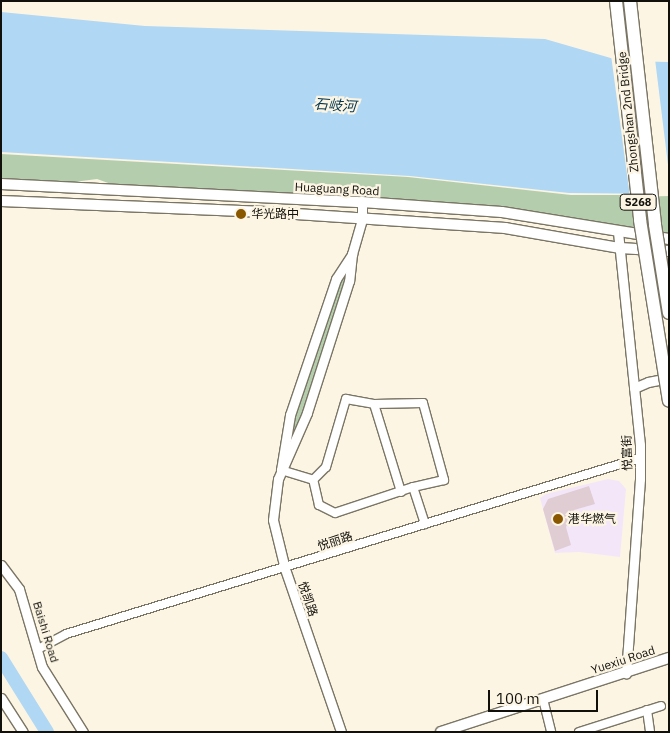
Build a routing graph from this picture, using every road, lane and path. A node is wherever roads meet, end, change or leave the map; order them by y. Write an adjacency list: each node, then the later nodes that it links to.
1 (616, 1): 15 (highway, Zhongshan 2nd Bridge / S268, bridge)
2 (630, 1): 12 (highway, Zhongshan 2nd Bridge / S268, bridge)
3 (1, 184): 5 (main road, Huaguang Road)
4 (1, 201): 6 (main road)
5 (362, 202): 6 (street, 悦凯路); 7 (main road, Huaguang Road)
6 (362, 219): 9 (main road); 11 (street, 悦凯路)
7 (618, 232): 8 (main road, Huaguang Road); 9 (street, 悦富街)
8 (669, 239)
9 (620, 248): 10 (main road); 14 (street, 悦富街)
10 (669, 251)
11 (352, 254): 18 (street, 悦凯路); 18 (street, 悦凯路)
12 (669, 313)
13 (669, 378): 14 (street)
14 (634, 388): 17 (street, 悦富街)
15 (669, 401)
16 (374, 404): 19 (street); 20 (street); 21 (street)
17 (640, 458): 22 (street, 悦丽路); 27 (street, 悦富街)
18 (281, 470): 19 (street); 24 (street, 悦凯路)
19 (313, 480): 21 (street)
20 (413, 487): 21 (street); 22 (street)
21 (401, 492)
22 (425, 524): 24 (street, 悦丽路)
23 (1, 565): 25 (street, Baishi Road)
24 (285, 568): 25 (street, 悦丽路); 34 (street, 悦凯路)
25 (38, 649): 33 (street, Baishi Road)
26 (669, 658): 27 (main road, Yuexiu Road)
27 (626, 673): 29 (main road, Yuexiu Road)
28 (1, 698): 32 (street)
29 (543, 699): 35 (main road, Yuexiu Road); 36 (street)
30 (661, 706): 31 (street)
31 (647, 710): 37 (street); 38 (street)
32 (22, 732)
33 (83, 732)
34 (341, 732)
35 (441, 732)
36 (551, 732)
37 (579, 732)
38 (650, 732)

